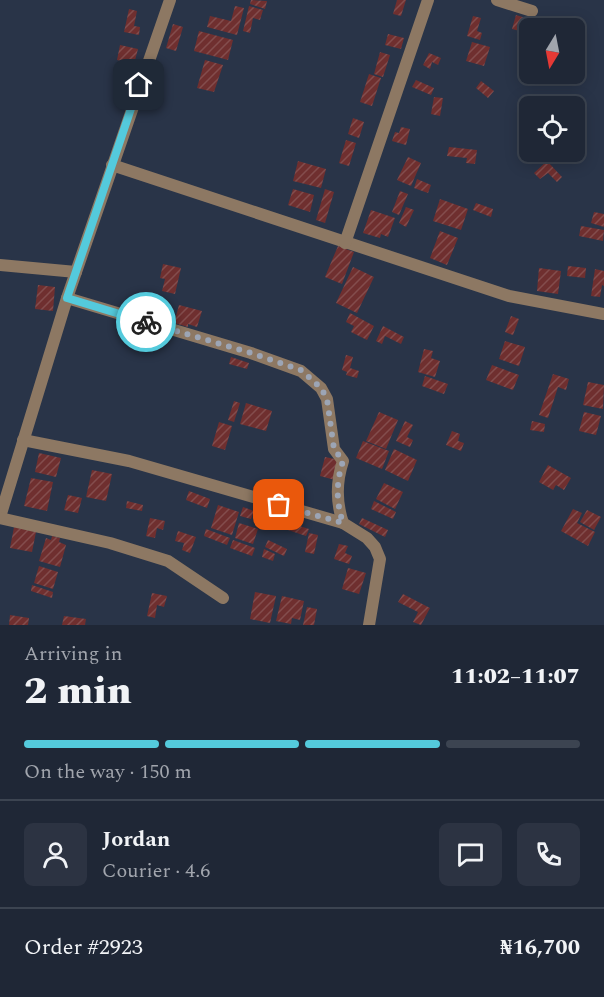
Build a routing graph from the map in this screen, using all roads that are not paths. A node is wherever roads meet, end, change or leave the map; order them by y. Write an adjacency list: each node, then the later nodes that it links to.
1 (170, 0): 5 (street)
2 (428, 0): 6 (street)
3 (497, 0): 4 (street)
4 (532, 11)
5 (112, 165): 6 (street); 8 (street)
6 (345, 243): 10 (street)
7 (0, 265): 8 (street)
8 (76, 272): 9 (street)
9 (67, 298): 11 (street); 13 (street)
10 (604, 314)
11 (23, 440): 12 (street); 13 (street)
12 (0, 518): 14 (street)
13 (343, 523): 15 (street)
14 (223, 598)
15 (369, 625)

